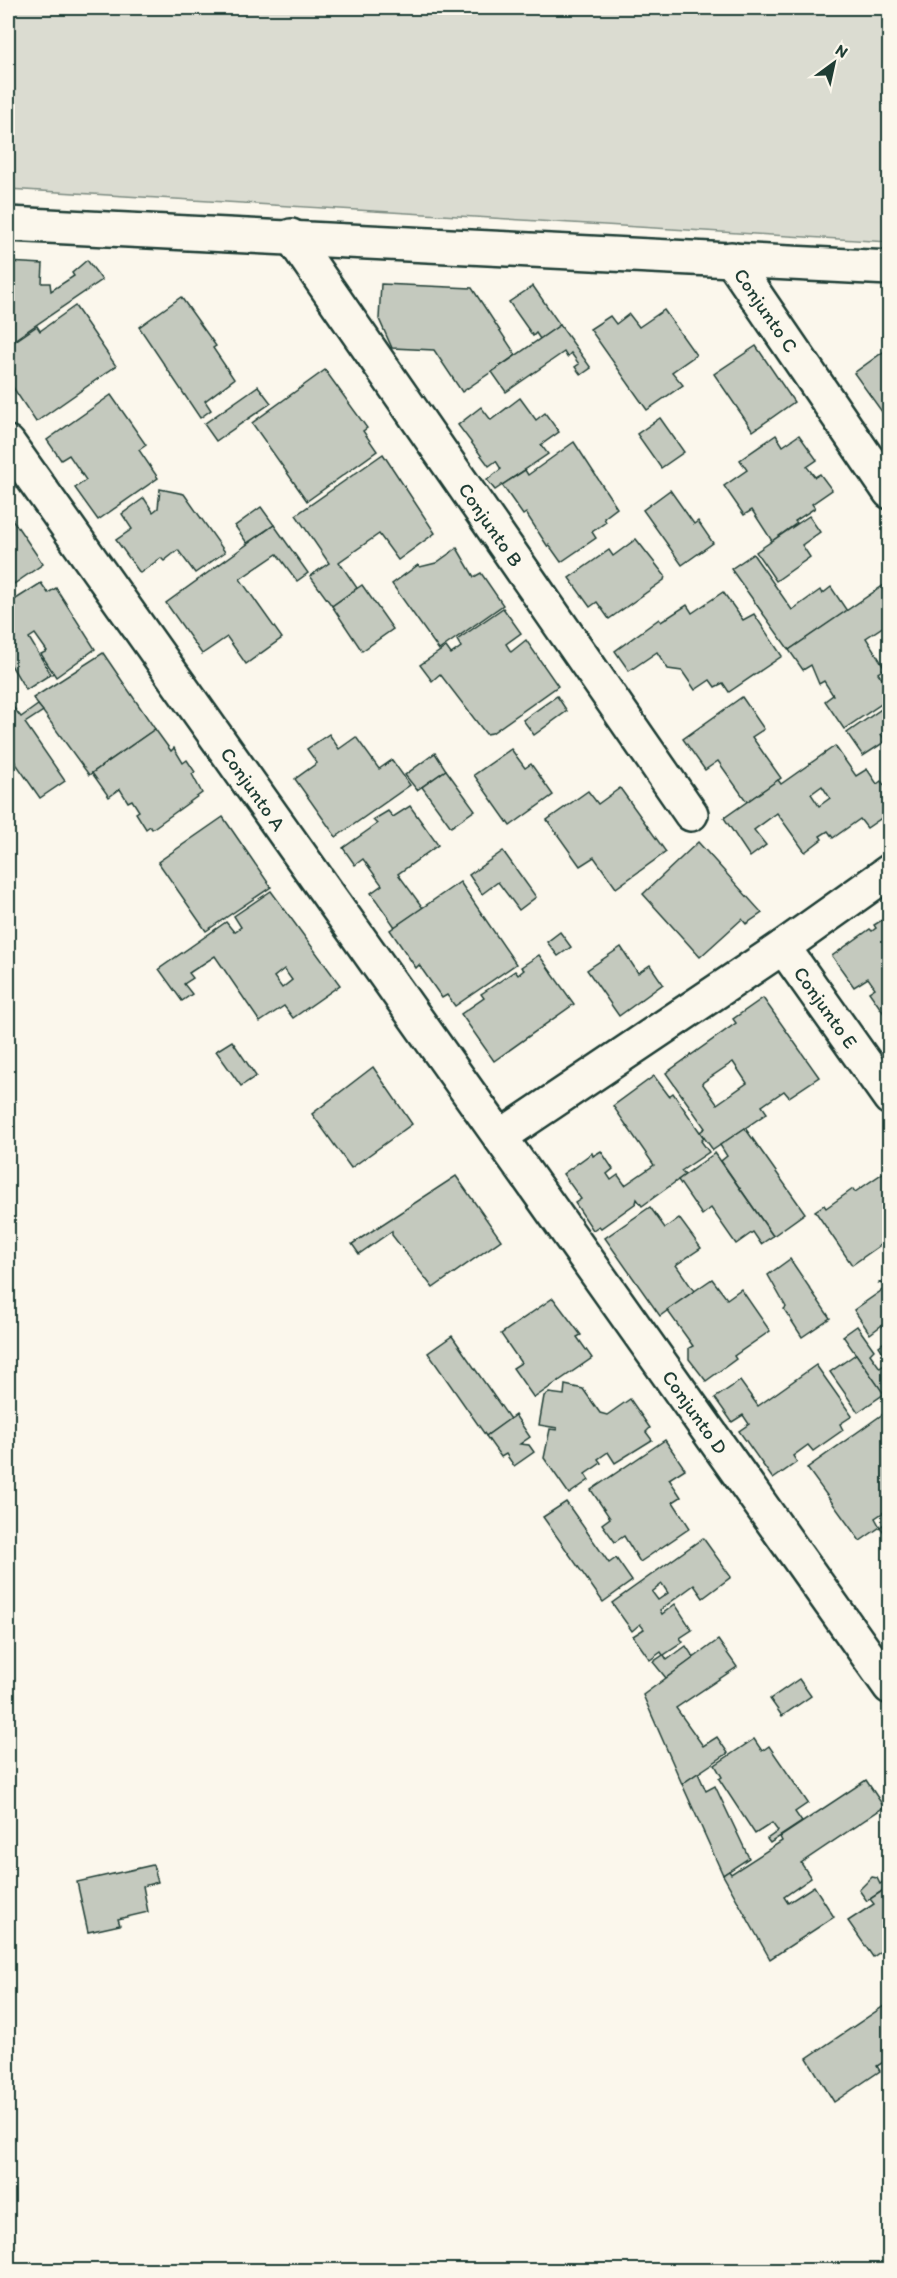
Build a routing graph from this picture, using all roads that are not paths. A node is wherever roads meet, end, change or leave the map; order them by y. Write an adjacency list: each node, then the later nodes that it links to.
1 (8, 224): 2 (street)
2 (291, 236): 3 (street); 7 (street, Conjunto B)
3 (732, 259): 4 (street, Conjunto C); 6 (street, Conjunto C)
4 (890, 268)
5 (8, 443): 11 (street, Conjunto A)
6 (890, 492)
7 (691, 814)
8 (890, 871): 9 (street)
9 (783, 946): 10 (street, Conjunto E); 11 (street)
10 (890, 1098)
11 (500, 1137): 12 (street, Conjunto D)
12 (890, 1687)

